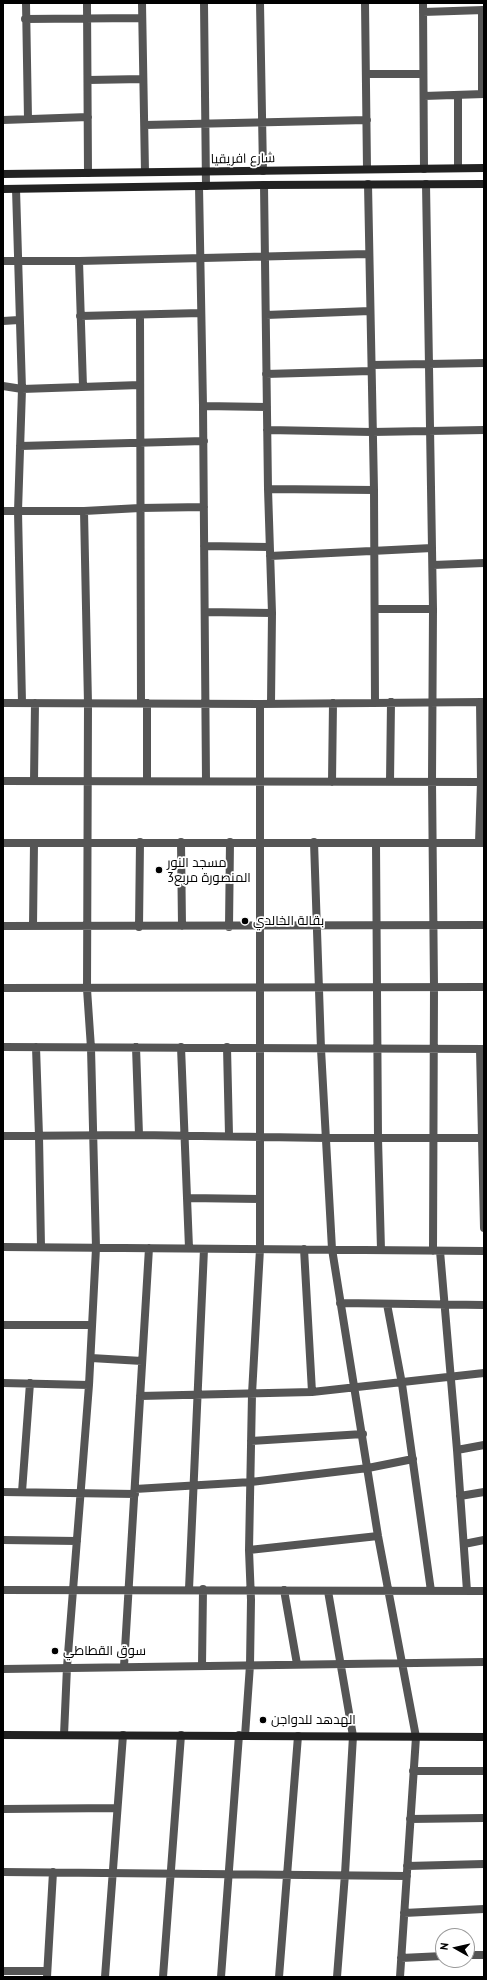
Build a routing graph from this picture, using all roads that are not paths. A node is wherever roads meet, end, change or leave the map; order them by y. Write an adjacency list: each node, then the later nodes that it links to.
1 (26, 3): 12 (street)
2 (87, 3): 10 (street)
3 (142, 3): 11 (street)
4 (204, 3): 25 (street)
5 (260, 3): 24 (street)
6 (365, 3): 13 (street)
7 (423, 3): 9 (street)
8 (483, 10): 9 (street); 17 (street)
9 (423, 12): 14 (street)
10 (87, 18): 11 (street); 12 (street); 16 (street)
11 (142, 18): 15 (street)
12 (25, 19): 21 (street)
13 (367, 74): 14 (street); 23 (street)
14 (423, 74): 19 (street)
15 (143, 79): 16 (street); 26 (street)
16 (88, 80): 20 (street)
17 (483, 94): 18 (street)
18 (458, 95): 19 (street); 27 (street)
19 (424, 96): 30 (street)
20 (88, 117): 21 (street); 34 (street)
21 (28, 119): 22 (street)
22 (3, 120)
23 (368, 120): 24 (street); 29 (street)
24 (261, 123): 25 (street); 31 (street)
25 (206, 124): 26 (street); 33 (street)
26 (145, 125): 32 (street)
27 (458, 168): 28 (street, شارع افريقيا); 30 (street, شارع افريقيا)
28 (484, 168)
29 (368, 169): 30 (street, شارع افريقيا); 31 (street, شارع افريقيا)
30 (424, 169)
31 (263, 171): 33 (street, شارع افريقيا)
32 (145, 172): 33 (street, شارع افريقيا); 34 (street, شارع افريقيا)
33 (206, 172): 40 (street)
34 (88, 173): 35 (street, شارع افريقيا)
35 (3, 174)
36 (368, 184): 37 (street, شارع افريقيا); 39 (street, شارع افريقيا); 43 (street)
37 (426, 184): 38 (street, شارع افريقيا); 57 (street)
38 (484, 184)
39 (264, 185): 40 (street, شارع افريقيا); 44 (street)
40 (203, 186): 42 (street, شارع افريقيا); 45 (street)
41 (3, 189): 42 (street, شارع افريقيا)
42 (16, 189): 46 (street)
43 (368, 254): 44 (street); 49 (street)
44 (265, 256): 45 (street); 51 (street)
45 (200, 258): 48 (street); 50 (street)
46 (18, 260): 47 (street); 48 (street); 54 (street)
47 (3, 261)
48 (79, 261): 53 (street)
49 (370, 312): 51 (street); 58 (street)
50 (201, 313): 52 (street); 64 (street)
51 (266, 314): 59 (street)
52 (140, 315): 53 (street); 60 (street)
53 (80, 316): 62 (street)
54 (19, 320): 55 (street); 63 (street)
55 (3, 321)
56 (484, 363): 57 (street)
57 (428, 365): 58 (street); 68 (street)
58 (371, 368): 59 (street); 69 (street)
59 (266, 374): 65 (street)
60 (140, 385): 62 (street); 71 (street)
61 (3, 386): 63 (street)
62 (83, 387): 63 (street)
63 (22, 389): 72 (street)
64 (203, 406): 65 (street); 70 (street)
65 (267, 407): 66 (street)
66 (267, 430): 69 (street); 73 (street)
67 (484, 430): 68 (street)
68 (430, 431): 69 (street); 82 (street)
69 (372, 432): 74 (street)
70 (204, 441): 71 (street); 75 (street)
71 (141, 443): 72 (street); 76 (street)
72 (20, 446): 77 (street)
73 (268, 489): 74 (street); 81 (street)
74 (374, 490): 83 (street)
75 (204, 507): 76 (street); 80 (street)
76 (140, 508): 78 (street); 98 (street)
77 (18, 511): 78 (street); 79 (street); 96 (street)
78 (84, 511): 101 (street)
79 (3, 512)
80 (204, 546): 81 (street); 89 (street)
81 (269, 547): 84 (street)
82 (432, 548): 83 (street); 86 (street)
83 (374, 549): 84 (street); 87 (street)
84 (270, 556): 90 (street)
85 (484, 563): 86 (street)
86 (433, 565): 88 (street)
87 (375, 609): 88 (street); 91 (street)
88 (433, 609): 93 (street)
89 (205, 612): 90 (street); 102 (street)
90 (272, 613): 99 (street)
91 (375, 702): 92 (street); 100 (street)
92 (391, 702): 93 (street); 112 (street)
93 (434, 702): 94 (street); 109 (street)
94 (482, 702): 113 (street)
95 (3, 703): 96 (street)
96 (22, 703): 97 (street)
97 (35, 703): 101 (street); 105 (street)
98 (144, 703): 101 (street); 102 (street); 107 (street)
99 (271, 703): 100 (street); 103 (street)
100 (333, 703): 111 (street)
101 (88, 704): 106 (street)
102 (205, 704): 103 (street); 108 (street)
103 (260, 704): 110 (street)
104 (3, 781): 105 (street)
105 (34, 781): 106 (street)
106 (88, 781): 107 (street); 122 (street)
107 (147, 781): 108 (street)
108 (206, 781): 110 (street)
109 (432, 781): 112 (street); 113 (street); 123 (street)
110 (260, 782): 111 (street); 117 (street)
111 (332, 782): 112 (street)
112 (390, 782)
113 (483, 782): 124 (street)
114 (140, 842): 115 (street); 122 (street); 132 (street)
115 (181, 842): 116 (street); 129 (street)
116 (230, 842): 117 (street); 133 (street)
117 (260, 842): 118 (street); 130 (street)
118 (314, 842): 119 (street); 134 (street)
119 (376, 842): 123 (street); 135 (street)
120 (3, 843): 121 (street)
121 (34, 843): 122 (street); 127 (street)
122 (89, 843): 128 (street)
123 (433, 843): 124 (street); 131 (street)
124 (482, 843)
125 (484, 925): 131 (street)
126 (3, 926): 127 (street)
127 (33, 926): 128 (street)
128 (88, 926): 132 (street); 142 (street)
129 (182, 926): 132 (street); 133 (street)
130 (260, 926): 133 (street); 134 (street); 136 (street)
131 (434, 926): 135 (street); 139 (street)
132 (139, 927)
133 (229, 927)
134 (317, 927): 135 (street); 137 (street)
135 (378, 927): 138 (street)
136 (260, 986): 137 (street); 142 (street); 147 (street)
137 (319, 987): 138 (street); 150 (street)
138 (377, 987): 139 (street); 151 (street)
139 (434, 987): 140 (street); 153 (street)
140 (484, 987)
141 (3, 988): 142 (street)
142 (87, 989): 148 (street)
143 (3, 1047): 144 (street)
144 (36, 1047): 148 (street); 159 (street)
145 (136, 1047): 146 (street); 148 (street); 155 (street)
146 (181, 1047): 149 (street); 156 (street)
147 (260, 1047): 149 (street); 150 (street); 160 (street)
148 (91, 1048): 154 (street)
149 (227, 1048): 157 (street)
150 (320, 1049): 151 (street); 161 (street)
151 (378, 1049): 153 (street); 162 (street)
152 (482, 1049): 153 (street); 164 (street)
153 (433, 1050): 163 (street)
154 (92, 1135): 155 (street); 159 (street); 170 (street)
155 (139, 1135): 156 (street)
156 (185, 1135): 157 (street); 165 (street)
157 (229, 1135): 160 (street)
158 (3, 1136): 159 (street)
159 (39, 1136): 169 (street)
160 (260, 1136): 161 (street); 166 (street)
161 (326, 1138): 162 (street); 175 (street)
162 (378, 1138): 163 (street); 177 (street)
163 (434, 1138): 164 (street); 178 (street)
164 (483, 1138): 167 (street)
165 (187, 1198): 166 (street); 172 (street)
166 (260, 1199): 174 (street)
167 (484, 1228)
168 (3, 1247): 169 (street)
169 (41, 1247): 170 (street)
170 (96, 1248): 171 (street); 185 (street)
171 (148, 1248): 172 (street); 187 (street)
172 (189, 1248): 173 (street)
173 (204, 1249): 174 (street); 197 (street)
174 (260, 1249): 176 (street); 196 (street)
175 (332, 1249): 176 (street); 177 (street); 180 (street)
176 (304, 1250): 195 (street)
177 (380, 1250): 178 (street)
178 (436, 1251): 179 (street); 182 (street)
179 (484, 1251)
180 (340, 1303): 181 (street); 194 (street)
181 (387, 1304): 182 (street); 192 (street)
182 (444, 1305): 183 (street); 189 (street)
183 (484, 1305)
184 (3, 1325): 185 (street)
185 (92, 1325): 186 (street)
186 (91, 1358): 187 (street); 193 (street)
187 (142, 1361): 198 (street)
188 (484, 1374): 189 (street)
189 (451, 1377): 192 (street); 202 (street)
190 (3, 1383): 191 (street)
191 (30, 1383): 193 (street); 209 (street)
192 (402, 1384): 194 (street); 203 (street)
193 (89, 1385): 211 (street)
194 (354, 1389): 195 (street); 199 (street)
195 (312, 1392): 196 (street)
196 (252, 1394): 197 (street); 200 (street)
197 (197, 1395): 198 (street); 206 (street)
198 (140, 1396): 207 (street)
199 (363, 1434): 200 (street); 204 (street)
200 (251, 1441): 205 (street)
201 (484, 1445): 202 (street)
202 (457, 1450): 212 (street)
203 (413, 1459): 204 (street); 228 (street)
204 (368, 1468): 205 (street); 213 (street)
205 (251, 1482): 206 (street); 218 (street)
206 (195, 1485): 207 (street); 219 (street)
207 (135, 1491): 211 (street); 221 (street)
208 (3, 1492): 209 (street)
209 (22, 1492): 211 (street)
210 (484, 1492): 212 (street)
211 (81, 1494): 216 (street)
212 (460, 1496): 217 (street)
213 (378, 1536): 218 (street); 227 (street)
214 (3, 1540): 216 (street)
215 (484, 1540): 217 (street)
216 (77, 1541): 225 (street)
217 (464, 1544): 229 (street)
218 (249, 1550): 223 (street)
219 (189, 1589): 221 (street); 222 (street)
220 (3, 1590): 225 (street)
221 (130, 1590): 225 (street); 236 (street)
222 (203, 1590): 223 (street); 237 (street)
223 (251, 1590): 224 (street); 235 (street)
224 (284, 1590): 226 (street); 233 (street)
225 (73, 1591): 238 (street)
226 (328, 1591): 227 (street); 234 (street)
227 (389, 1591): 228 (street); 231 (street)
228 (431, 1591): 229 (street)
229 (467, 1591): 230 (street)
230 (484, 1591)
231 (401, 1662): 232 (street); 234 (street); 247 (street)
232 (484, 1662)
233 (297, 1664): 234 (street); 235 (street)
234 (340, 1664): 246 (street)
235 (250, 1665): 237 (street); 244 (street)
236 (124, 1666): 237 (street); 238 (street)
237 (202, 1666)
238 (67, 1667): 239 (street); 241 (street)
239 (3, 1669)
240 (3, 1735): 241 (street)
241 (64, 1735): 242 (street)
242 (123, 1735): 243 (street); 251 (street)
243 (181, 1735): 244 (street); 260 (street)
244 (242, 1735): 245 (street); 262 (street)
245 (298, 1736): 246 (street); 263 (street)
246 (353, 1736): 247 (street); 261 (street)
247 (416, 1737): 248 (street); 249 (street)
248 (484, 1737)
249 (413, 1771): 250 (street); 254 (street)
250 (484, 1771)
251 (117, 1808): 252 (street); 259 (street)
252 (3, 1809)
253 (484, 1818): 254 (street)
254 (410, 1819): 256 (street)
255 (484, 1864): 256 (street)
256 (407, 1866): 264 (street)
257 (3, 1872): 258 (street)
258 (53, 1872): 259 (street); 270 (street)
259 (113, 1872): 260 (street); 271 (street)
260 (171, 1874): 262 (street); 272 (street)
261 (345, 1874): 263 (street); 264 (street); 275 (street)
262 (229, 1875): 263 (street); 273 (street)
263 (288, 1875): 274 (street)
264 (407, 1876): 266 (street)
265 (484, 1909): 266 (street)
266 (404, 1914): 268 (street)
267 (435, 1956): 268 (street)
268 (401, 1958): 276 (street)
269 (3, 1971): 270 (street)
270 (47, 1974)
271 (104, 1977)
272 (163, 1977)
273 (221, 1977)
274 (279, 1977)
275 (337, 1977)
276 (400, 1977)

